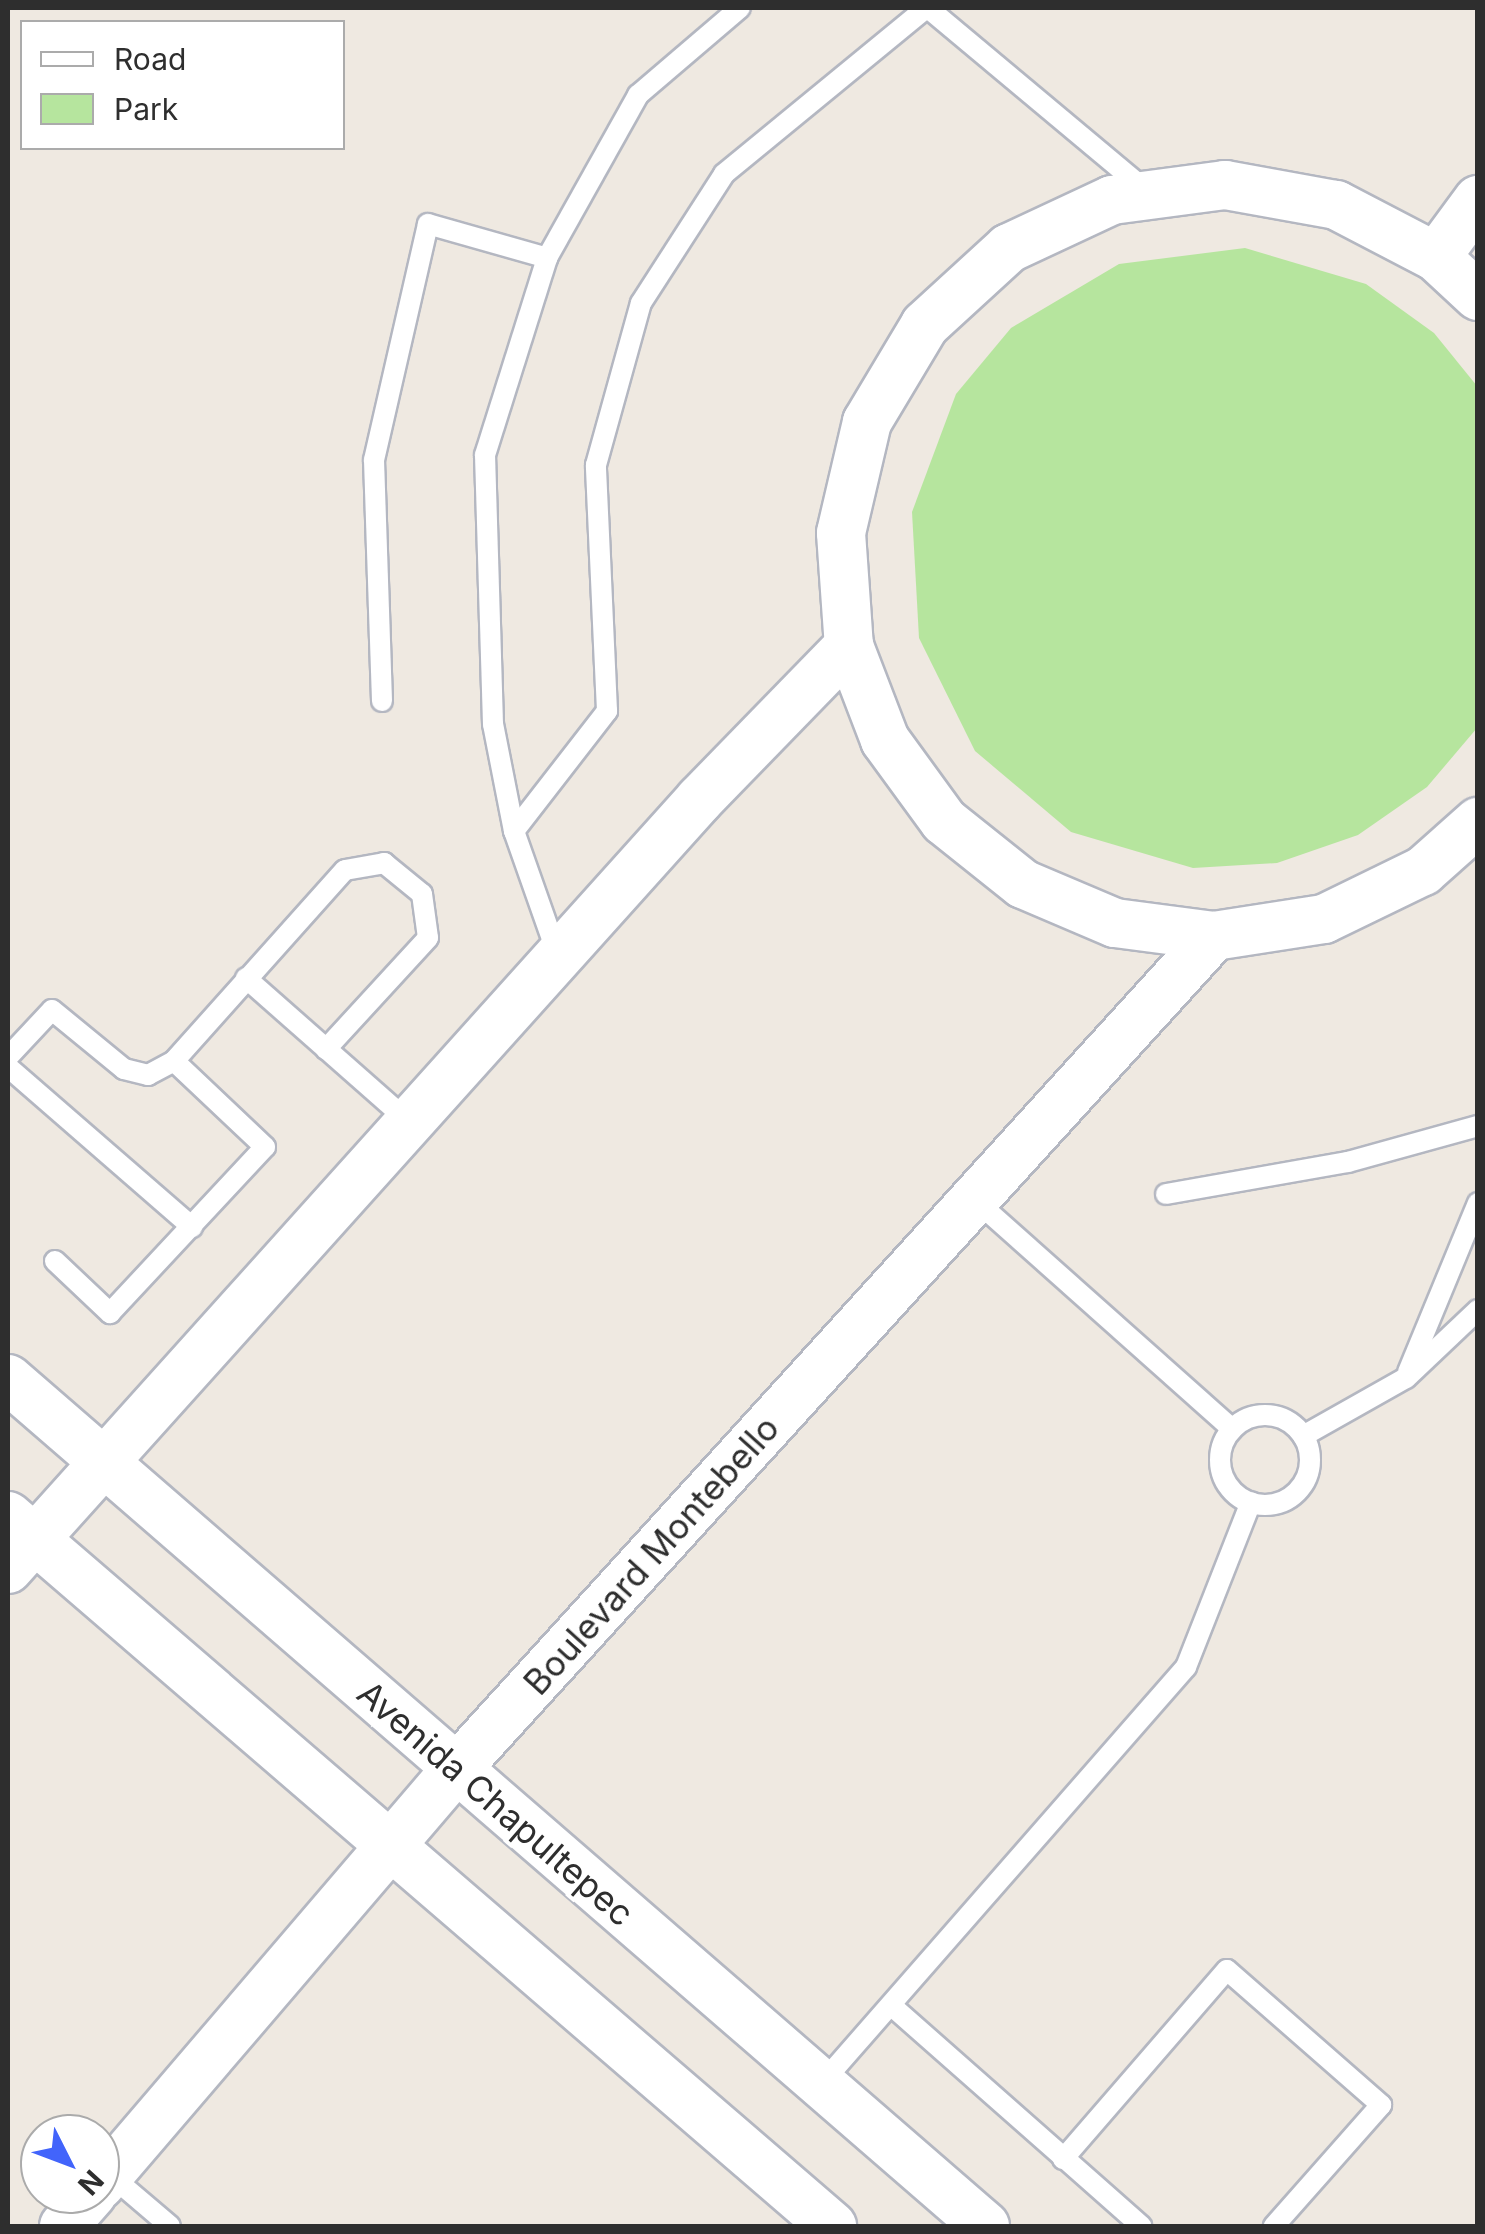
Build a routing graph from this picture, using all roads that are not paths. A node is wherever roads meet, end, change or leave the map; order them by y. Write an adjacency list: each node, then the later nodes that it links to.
1 (740, 8): 6 (lane)
2 (927, 8): 3 (lane); 11 (lane)
3 (1152, 195): 5 (street); 8 (street)
4 (1478, 200): 5 (street)
5 (1436, 256): 7 (street)
6 (547, 258): 9 (lane); 11 (lane)
7 (1478, 296)
8 (850, 646): 12 (street); 13 (street)
9 (382, 701)
10 (1478, 822): 12 (street)
11 (514, 831): 13 (lane)
12 (1214, 936): 22 (street, Boulevard Montebello)
13 (558, 956): 19 (street)
14 (246, 978): 15 (lane); 15 (lane); 17 (lane)
15 (326, 1049): 19 (lane)
16 (8, 1057): 17 (lane)
17 (174, 1061): 24 (lane)
18 (8, 1067): 24 (lane)
19 (408, 1121): 31 (street)
20 (1478, 1126): 21 (lane)
21 (1166, 1194)
22 (974, 1199): 29 (lane); 34 (street, Boulevard Montebello)
23 (1478, 1202): 27 (lane)
24 (192, 1228): 25 (lane)
25 (55, 1261)
26 (1478, 1310): 27 (lane)
27 (1406, 1378): 30 (lane)
28 (8, 1380): 31 (street, Avenida Chapultepec)
29 (1232, 1429): 30 (lane); 32 (lane)
30 (1303, 1436): 32 (lane)
31 (101, 1463): 33 (street); 34 (street, Avenida Chapultepec)
32 (1250, 1502): 36 (lane)
33 (16, 1541): 35 (street)
34 (456, 1769): 35 (street, Boulevard Montebello); 37 (street, Avenida Chapultepec)
35 (395, 1841): 39 (street, Boulevard Montebello); 42 (street)
36 (893, 2006): 37 (lane); 38 (lane)
37 (820, 2084): 43 (street, Avenida Chapultepec)
38 (1063, 2159): 44 (lane); 45 (lane)
39 (120, 2162)
40 (120, 2196): 41 (lane)
41 (170, 2226)
42 (832, 2226)
43 (984, 2226)
44 (1140, 2226)
45 (1274, 2226)

